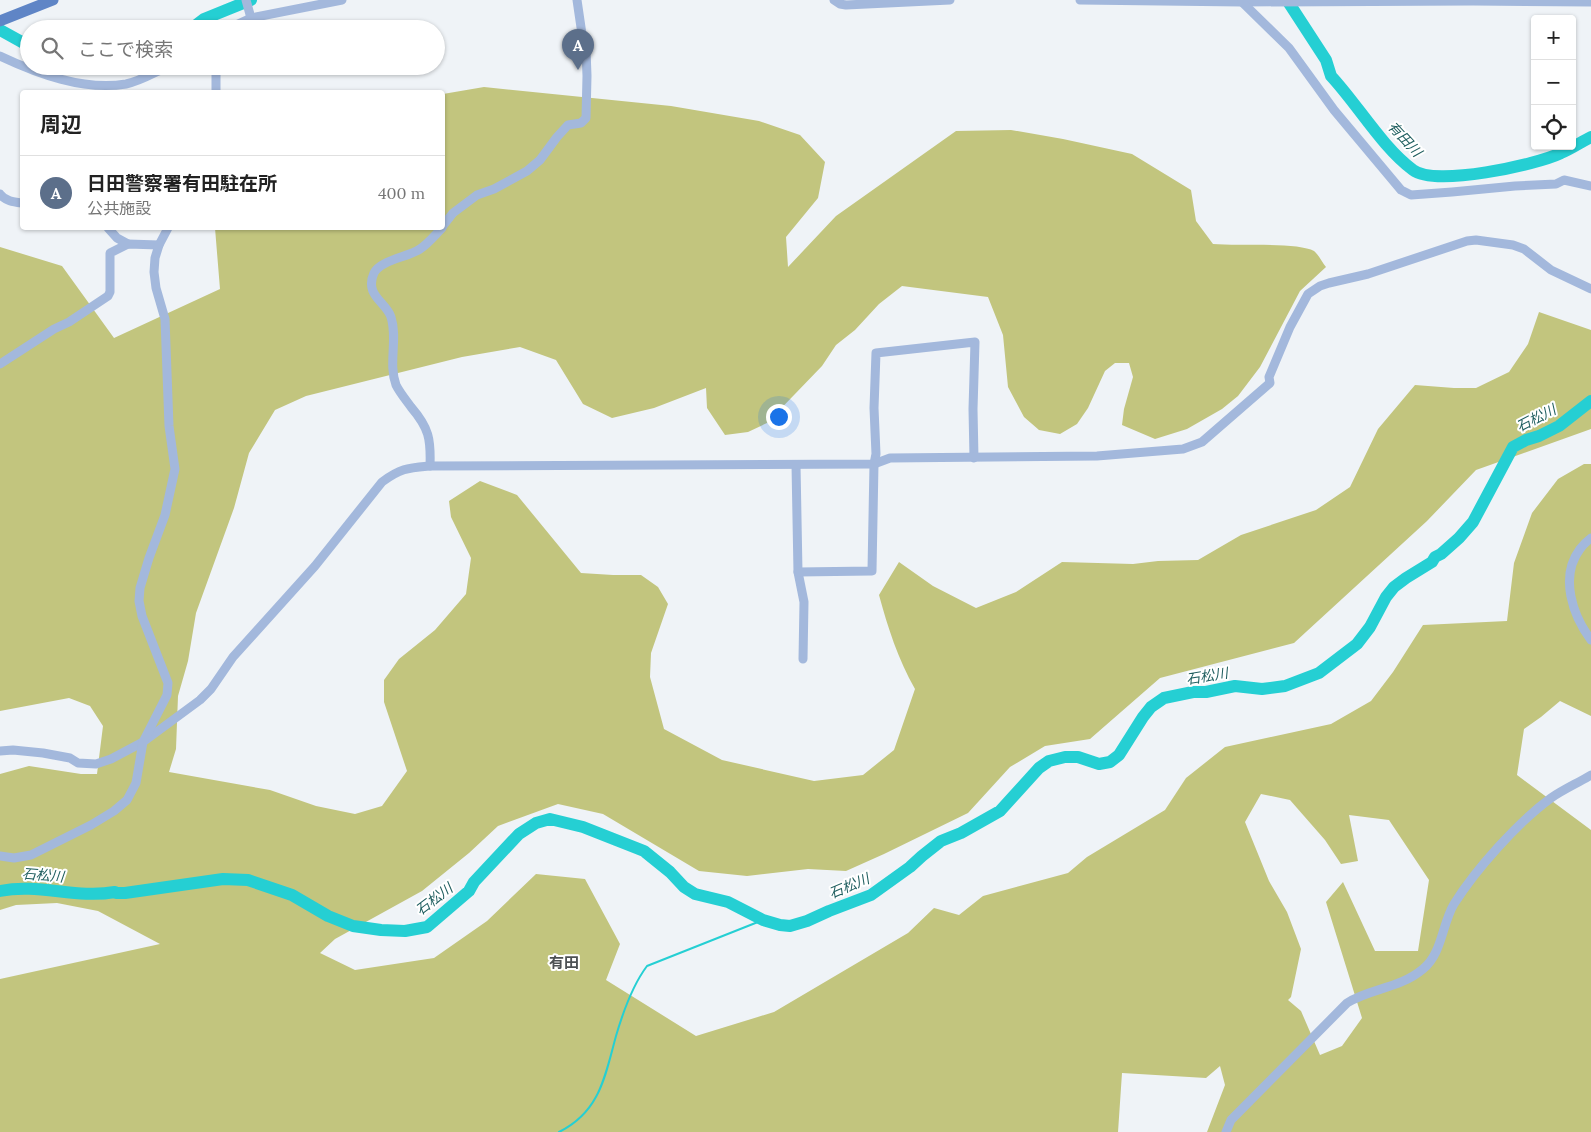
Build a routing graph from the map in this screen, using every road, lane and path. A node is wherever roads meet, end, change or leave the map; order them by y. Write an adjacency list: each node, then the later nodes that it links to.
1 (52, 0): 12 (main road)
2 (246, 0): 11 (street)
3 (342, 0): 11 (street)
4 (577, 0): 23 (street)
5 (834, 0): 6 (street)
6 (950, 0)
7 (1080, 0): 9 (street)
8 (1333, 1): 9 (street); 10 (street)
9 (1245, 2): 20 (street)
10 (1591, 2)
11 (251, 18): 13 (street)
12 (0, 20)
13 (248, 20)
14 (0, 56): 15 (street)
15 (20, 65)
16 (48, 75): 17 (street)
17 (148, 75)
18 (216, 75): 19 (street)
19 (216, 90)
20 (1591, 186)
21 (0, 194): 22 (street)
22 (20, 203)
23 (445, 223)
24 (110, 230): 27 (street)
25 (167, 230): 28 (street)
26 (439, 230): 34 (street)
27 (128, 244): 28 (street); 30 (street)
28 (159, 245): 39 (street)
29 (1591, 289): 31 (street)
30 (0, 364)
31 (974, 458): 32 (street); 32 (street)
32 (874, 464): 33 (street); 36 (street)
33 (796, 465): 34 (street); 36 (street)
34 (430, 466): 39 (street)
35 (1591, 538): 37 (street)
36 (798, 572): 38 (street)
37 (1591, 640)
38 (803, 659)
39 (143, 742): 40 (street); 42 (street)
40 (0, 751)
41 (1591, 775): 43 (street)
42 (0, 856)
43 (1226, 1132)

